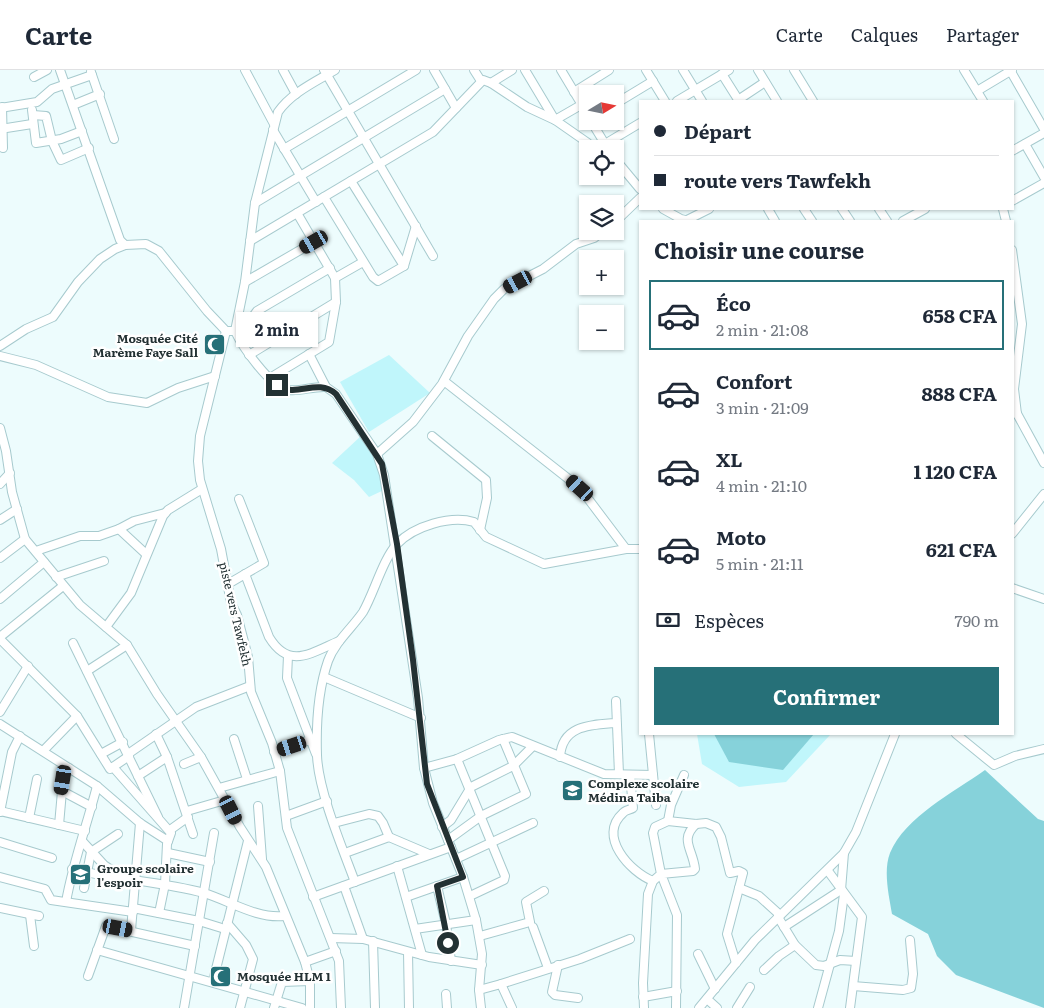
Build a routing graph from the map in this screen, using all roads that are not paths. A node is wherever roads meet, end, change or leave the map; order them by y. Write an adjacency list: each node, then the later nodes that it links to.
1 (47, 70): 22 (street)
2 (60, 70): 27 (street)
3 (245, 70): 53 (street)
4 (282, 70): 33 (street)
5 (335, 70): 20 (street, piste vers Tawfekh)
6 (416, 70): 48 (street)
7 (434, 70): 28 (street)
8 (474, 70): 23 (street)
9 (512, 70): 26 (street)
10 (524, 70): 50 (street)
11 (560, 70): 31 (street)
12 (609, 70): 31 (street)
13 (646, 70): 24 (street)
14 (683, 70): 29 (street)
15 (758, 70): 25 (street)
16 (794, 70): 40 (street)
17 (964, 70): 30 (street)
18 (1011, 70): 30 (street); 55 (street)
19 (92, 72): 27 (street); 32 (street)
20 (326, 72): 33 (street, piste vers Tawfekh); 48 (street)
21 (726, 72): 29 (street); 38 (street)
22 (34, 77)
23 (480, 81): 26 (street); 47 (street)
24 (653, 81): 34 (street); 35 (street)
25 (766, 82): 38 (street); 39 (street)
26 (491, 83): 50 (street)
27 (65, 84): 43 (street); 44 (street)
28 (445, 89): 47 (street); 59 (street)
29 (695, 90): 36 (street); 37 (street)
30 (977, 91): 41 (street)
31 (574, 92): 42 (street)
32 (100, 94): 44 (street); 58 (street)
33 (296, 94): 53 (street, piste vers Tawfekh)
34 (624, 99)
35 (664, 100)
36 (679, 100)
37 (701, 100)
38 (738, 100)
39 (776, 100)
40 (813, 100)
41 (982, 100)
42 (579, 101)
43 (32, 104): 46 (street); 49 (street)
44 (73, 105): 56 (street)
45 (579, 106): 50 (street)
46 (1, 108): 54 (street)
47 (456, 108): 68 (street)
48 (348, 110): 59 (street); 66 (street)
49 (33, 115): 51 (street); 62 (street)
50 (554, 120): 60 (street)
51 (32, 124): 54 (street); 62 (street)
52 (639, 124): 61 (street)
53 (274, 127): 66 (street); 78 (street, piste vers Tawfekh)
54 (2, 129): 64 (street)
55 (1044, 129)
56 (82, 131): 62 (street); 65 (street)
57 (1044, 133): 63 (street)
58 (114, 138)
59 (364, 138): 68 (street); 70 (street)
60 (584, 140)
61 (615, 140)
62 (52, 141): 65 (street)
63 (1025, 144): 67 (street); 71 (street)
64 (3, 148)
65 (89, 148): 92 (street)
66 (284, 149): 70 (street)
67 (1014, 150)
68 (379, 164): 72 (street); 88 (street)
69 (624, 170): 74 (street)
70 (300, 176): 78 (street); 79 (street)
71 (1044, 178)
72 (351, 181): 75 (street); 96 (street)
73 (1044, 183): 77 (street)
74 (639, 188)
75 (324, 197): 79 (street); 94 (street)
76 (639, 199): 84 (street)
77 (1014, 200)
78 (255, 202): 90 (street, piste vers Tawfekh)
79 (316, 202): 83 (street)
80 (665, 210): 85 (street)
81 (707, 210): 86 (street)
82 (922, 210): 87 (street)
83 (297, 213): 90 (street); 91 (street)
84 (624, 213)
85 (686, 220)
86 (690, 220)
87 (905, 220)
88 (416, 226): 93 (street); 96 (street)
89 (588, 240): 108 (street)
90 (250, 241): 99 (street, piste vers Tawfekh)
91 (314, 242): 97 (street); 99 (street)
92 (125, 245): 101 (street); 102 (street)
93 (433, 256)
94 (363, 262): 96 (street); 98 (street)
95 (1014, 265): 110 (street)
96 (404, 266)
97 (330, 268): 98 (street); 101 (street)
98 (335, 278): 100 (street)
99 (245, 282): 101 (street, piste vers Tawfekh)
100 (336, 302): 103 (street); 104 (street)
101 (231, 331): 104 (street); 106 (street, piste vers Tawfekh)
102 (0, 346)
103 (309, 354): 107 (street); 109 (street)
104 (249, 355): 107 (street)
105 (0, 356): 106 (street)
106 (215, 376): 122 (street, piste vers Tawfekh)
107 (270, 378): 109 (street)
108 (444, 381): 117 (street); 135 (street)
109 (326, 387): 117 (street)
110 (1014, 389)
111 (1014, 389): 113 (street)
112 (1014, 409): 113 (street)
113 (1017, 414): 119 (street)
114 (0, 428): 116 (street)
115 (432, 436): 130 (street)
116 (3, 450): 118 (street)
117 (377, 454): 133 (street)
118 (4, 461): 120 (street)
119 (1044, 463)
120 (10, 473): 121 (street); 123 (street)
121 (0, 484): 123 (street)
122 (202, 489): 127 (street); 143 (street, piste vers Tawfekh)
123 (12, 492): 126 (street)
124 (1044, 494): 131 (street)
125 (239, 499): 141 (street)
126 (17, 509): 128 (street); 132 (street)
127 (165, 513): 129 (street); 137 (street)
128 (0, 520)
129 (119, 529): 136 (street); 137 (street)
130 (480, 530): 133 (street); 135 (street)
131 (1014, 532)
132 (25, 539): 136 (street); 138 (street)
133 (397, 544): 150 (street); 163 (street)
134 (639, 549): 135 (street)
135 (626, 550)
136 (36, 551): 140 (street)
137 (146, 554): 148 (street)
138 (0, 558)
139 (104, 561): 142 (street)
140 (44, 562): 142 (street); 146 (street)
141 (245, 574): 143 (street); 155 (street)
142 (56, 577): 144 (street)
143 (228, 584): 159 (street, piste vers Tawfekh)
144 (63, 586): 148 (street); 149 (street)
145 (1014, 589): 147 (street)
146 (0, 599)
147 (1044, 599)
148 (106, 627): 153 (street)
149 (0, 638): 152 (street)
150 (341, 640): 155 (street); 158 (street)
151 (73, 643): 157 (street)
152 (7, 645): 154 (street); 156 (street)
153 (127, 645): 157 (street); 164 (street)
154 (0, 652)
155 (288, 656): 174 (street)
156 (28, 666): 161 (street); 162 (street)
157 (87, 671): 175 (street)
158 (324, 677): 163 (street); 182 (street)
159 (250, 686): 164 (street); 179 (street, piste vers Tawfekh)
160 (616, 701): 165 (street)
161 (0, 712)
162 (77, 716): 178 (street); 180 (street)
163 (421, 718): 191 (street)
164 (176, 720): 167 (street); 184 (street)
165 (616, 723): 185 (street); 193 (street)
166 (0, 724): 171 (street)
167 (156, 734): 181 (street); 183 (street)
168 (650, 735): 195 (street)
169 (895, 735): 238 (street)
170 (957, 735): 177 (street)
171 (20, 736): 178 (street); 201 (street)
172 (234, 739): 199 (street)
173 (503, 739): 176 (street); 186 (street); 188 (street)
174 (310, 740): 179 (street); 182 (street)
175 (123, 742): 180 (street); 181 (street)
176 (533, 746): 185 (street); 188 (street)
177 (1044, 749)
178 (43, 751): 189 (street)
179 (274, 752): 192 (street, piste vers Tawfekh)
180 (101, 754): 190 (street)
181 (128, 755): 190 (street); 197 (street)
182 (317, 756): 206 (street)
183 (167, 757): 197 (street); 211 (street)
184 (201, 757): 187 (street); 202 (street)
185 (560, 757): 193 (street)
186 (458, 759): 191 (street); 203 (street)
187 (184, 764)
188 (513, 766): 203 (street); 213 (street)
189 (69, 768): 200 (street); 204 (street)
190 (113, 768): 214 (street)
191 (424, 768): 222 (street)
192 (280, 771): 199 (street); 212 (street, piste vers Tawfekh)
193 (619, 774): 194 (street)
194 (630, 774): 195 (street); 253 (street)
195 (653, 775): 207 (street)
196 (684, 775): 216 (street)
197 (138, 776): 214 (street)
198 (37, 779): 215 (street)
199 (247, 779): 202 (street)
200 (97, 786): 209 (street); 217 (street)
201 (3, 787): 210 (street)
202 (219, 788): 205 (street)
203 (470, 789): 213 (street); 222 (street)
204 (62, 791): 209 (street); 221 (street)
205 (225, 800): 211 (street); 231 (street)
206 (327, 800): 212 (street); 218 (street)
207 (656, 805)
208 (258, 806): 243 (street)
209 (92, 807): 224 (street)
210 (0, 812): 215 (street)
211 (188, 814): 223 (street); 227 (street)
212 (286, 816): 265 (street, piste vers Tawfekh)
213 (481, 816): 234 (street); 235 (street)
214 (158, 817): 223 (street)
215 (29, 818): 221 (street)
216 (672, 822): 220 (street); 229 (street); 249 (street)
217 (140, 823): 233 (street); 254 (street)
218 (334, 823): 228 (street); 237 (street)
219 (533, 823): 234 (street)
220 (696, 824): 229 (street); 260 (street)
221 (60, 825): 224 (street)
222 (442, 827): 235 (street)
223 (170, 830): 233 (street)
224 (85, 831): 230 (street)
225 (214, 833): 244 (street)
226 (118, 834): 236 (street)
227 (193, 834)
228 (388, 837): 237 (street); 240 (street)
229 (686, 838): 249 (street)
230 (82, 841): 236 (street); 246 (street)
231 (248, 841): 243 (street); 268 (street)
232 (0, 842): 241 (street)
233 (168, 842): 239 (street)
234 (491, 842): 242 (street); 264 (street)
235 (449, 843): 240 (street); 242 (street)
236 (91, 852): 248 (street); 252 (street)
237 (344, 853): 255 (street)
238 (844, 853): 247 (street); 262 (street)
239 (168, 854): 244 (street); 256 (street)
240 (429, 854): 245 (street)
241 (52, 858)
242 (456, 859): 251 (street)
243 (262, 861): 274 (street)
244 (210, 862): 263 (street)
245 (397, 866): 255 (street); 266 (street)
246 (72, 869): 248 (street); 267 (street)
247 (828, 871): 262 (street); 275 (street)
248 (87, 873): 252 (street); 259 (street)
249 (662, 874): 253 (street); 317 (street)
250 (0, 877): 267 (street)
251 (463, 877): 258 (street); 264 (street)
252 (125, 879): 254 (street)
253 (653, 881): 319 (street)
254 (136, 882): 256 (street); 270 (street)
255 (355, 882): 257 (street)
256 (165, 884): 263 (street); 271 (street)
257 (344, 886): 265 (street); 286 (street)
258 (437, 886): 266 (street); 278 (street)
259 (84, 888)
260 (739, 888): 275 (street); 301 (street)
261 (544, 891): 284 (street)
262 (842, 892): 281 (street); 299 (street); 302 (street)
263 (204, 893): 268 (street); 277 (street)
264 (470, 896): 276 (street)
265 (313, 897): 285 (street, piste vers Tawfekh)
266 (406, 897): 282 (street)
267 (66, 902): 270 (street)
268 (232, 903): 274 (street); 279 (street)
269 (0, 908): 272 (street)
270 (133, 910): 271 (street); 283 (street)
271 (159, 913): 277 (street)
272 (30, 915): 273 (street); 291 (street)
273 (39, 916)
274 (284, 916): 300 (street)
275 (779, 916): 281 (street); 301 (street)
276 (476, 920): 278 (street); 284 (street)
277 (199, 921): 279 (street); 292 (street)
278 (446, 924): 282 (street); 298 (street)
279 (226, 926): 309 (street); 315 (street)
280 (533, 927): 305 (street)
281 (784, 927): 290 (street)
282 (415, 929): 297 (street)
283 (131, 930): 292 (street); 293 (street)
284 (480, 936): 303 (street)
285 (331, 938): 286 (street); 294 (street, piste vers Tawfekh)
286 (363, 939): 289 (street)
287 (630, 939): 304 (street)
288 (910, 940): 312 (street)
289 (373, 941): 295 (street); 328 (street)
290 (795, 945): 302 (street); 306 (street)
291 (34, 946)
292 (195, 946): 308 (street)
293 (97, 950): 307 (street); 308 (street)
294 (336, 951): 300 (street); 327 (street, piste vers Tawfekh)
295 (408, 952): 297 (street); 329 (street)
296 (698, 954): 314 (street)
297 (422, 955): 298 (street)
298 (451, 961): 303 (street)
299 (856, 961): 302 (street); 312 (street)
300 (306, 962): 310 (street)
301 (736, 963): 314 (street)
302 (828, 964): 338 (street)
303 (482, 965): 316 (street)
304 (558, 965): 305 (street); 320 (street)
305 (548, 968): 311 (street)
306 (764, 970)
307 (88, 976)
308 (190, 976): 309 (street); 323 (street)
309 (213, 981): 315 (street)
310 (310, 981): 322 (street); 326 (street)
311 (501, 984): 316 (street); 332 (street)
312 (853, 986): 339 (street)
313 (750, 988): 337 (street)
314 (715, 989): 321 (street)
315 (245, 990): 322 (street); 324 (street)
316 (479, 990): 331 (street)
317 (677, 991): 319 (street); 334 (street)
318 (446, 994): 330 (street)
319 (643, 997): 333 (street)
320 (578, 998)
321 (707, 999): 335 (street); 336 (street)
322 (275, 1005): 325 (street)
323 (184, 1008)
324 (240, 1008)
325 (302, 1008)
326 (310, 1008)
327 (342, 1008)
328 (375, 1008)
329 (409, 1008)
330 (447, 1008)
331 (481, 1008)
332 (512, 1008)
333 (644, 1008)
334 (676, 1008)
335 (699, 1008)
336 (717, 1008)
337 (737, 1008)
338 (818, 1008)
339 (850, 1008)

